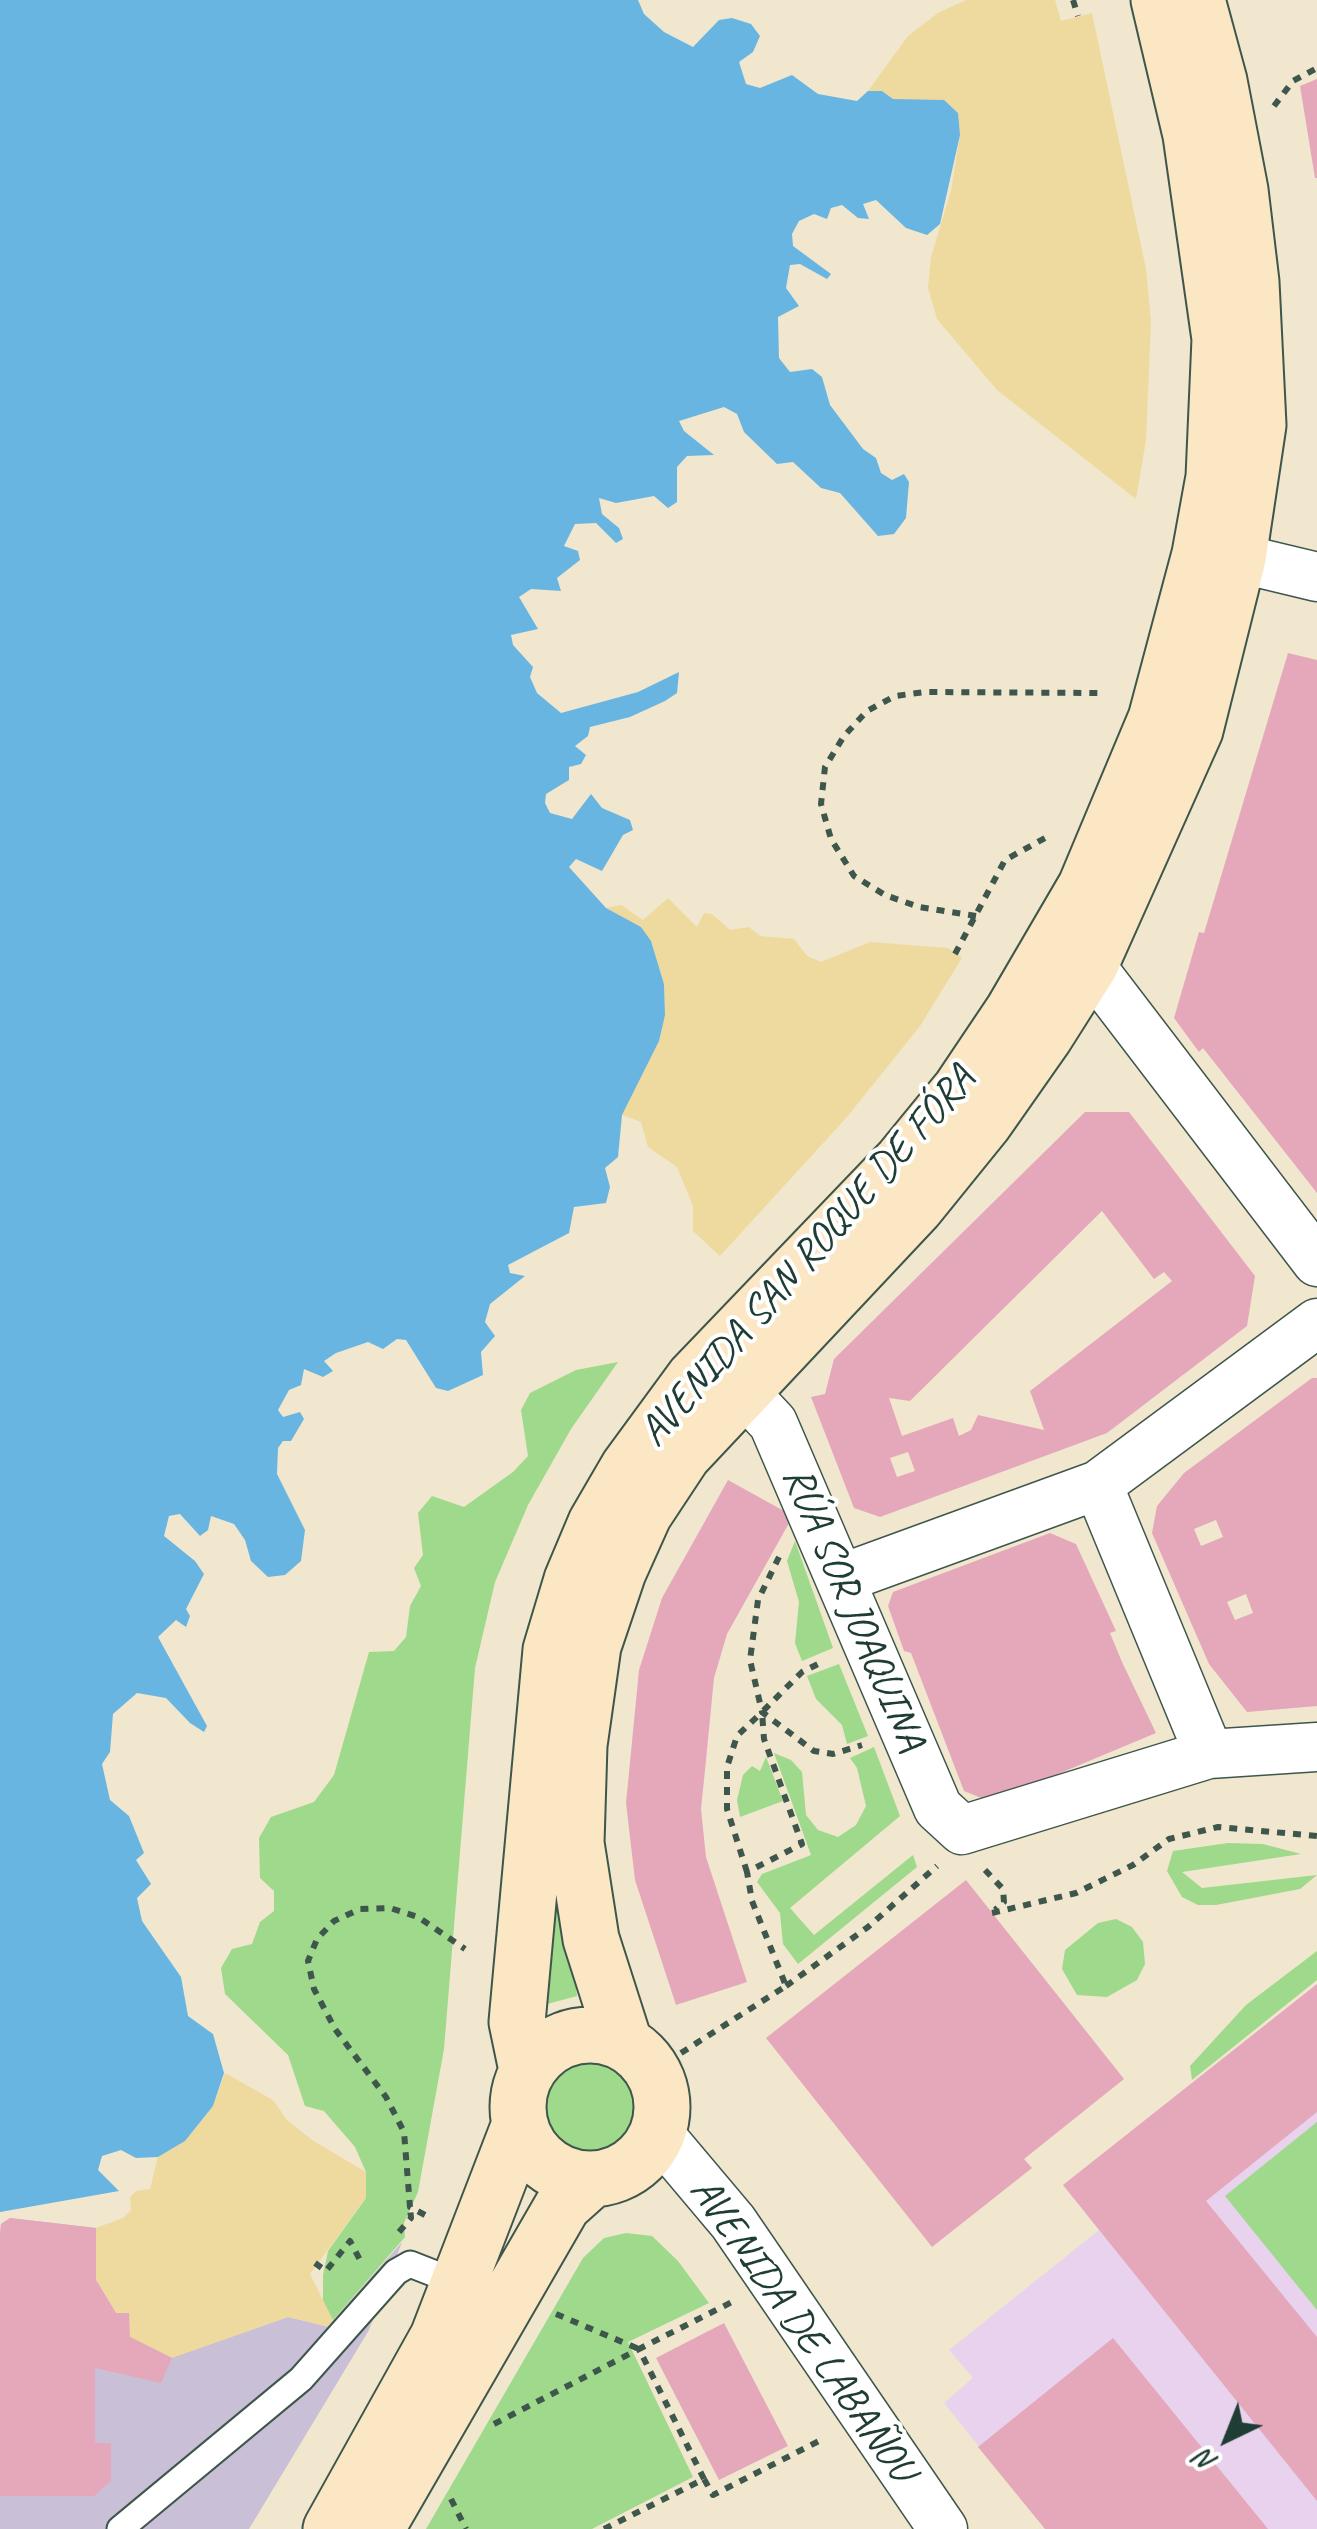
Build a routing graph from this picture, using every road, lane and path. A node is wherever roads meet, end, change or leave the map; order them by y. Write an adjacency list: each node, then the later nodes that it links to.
1 (1073, 0): 4 (path)
2 (1158, 0): 32 (street, AVENIDA SAN ROQUE DE FÓRA)
3 (1197, 0): 7 (street, AVENIDA SAN ROQUE DE FÓRA)
4 (1078, 16)
5 (1317, 68): 6 (path)
6 (1268, 116)
7 (1238, 558): 8 (street); 13 (street, AVENIDA SAN ROQUE DE FÓRA)
8 (1317, 577)
9 (1103, 693): 11 (path)
10 (1045, 838): 11 (path)
11 (976, 916): 12 (path)
12 (955, 954)
13 (1090, 965): 14 (street); 16 (street, AVENIDA SAN ROQUE DE FÓRA)
14 (1317, 1262)
15 (1317, 1323): 17 (street)
16 (741, 1389): 18 (street, RÚA SOR JOAQUINA); 30 (street, AVENIDA SAN ROQUE DE FÓRA)
17 (1098, 1485): 19 (street); 24 (street)
18 (811, 1504): 19 (street, RÚA SOR JOAQUINA); 21 (path)
19 (842, 1578): 26 (street, RÚA SOR JOAQUINA)
20 (836, 1655): 21 (path)
21 (762, 1712): 23 (path); 27 (path); 27 (path)
22 (1317, 1746): 24 (street)
23 (848, 1751)
24 (1209, 1754): 26 (street)
25 (1317, 1836): 26 (path)
26 (964, 1857): 29 (path)
27 (747, 1872): 29 (path)
28 (465, 1949): 36 (path)
29 (786, 1986): 31 (path)
30 (624, 2042): 32 (street); 34 (street)
31 (681, 2053)
32 (527, 2070): 33 (street)
33 (520, 2124): 35 (street); 41 (street)
34 (658, 2132): 35 (street); 54 (street, AVENIDA DE LABAÑOU)
35 (592, 2179): 51 (street)
36 (410, 2207): 37 (path); 38 (path)
37 (425, 2215)
38 (392, 2241)
39 (315, 2263): 40 (path)
40 (366, 2270)
41 (461, 2284): 49 (lane); 50 (street)
42 (733, 2302): 44 (path)
43 (540, 2308): 44 (path)
44 (639, 2349): 45 (path); 47 (path)
45 (484, 2427)
46 (823, 2439): 47 (path)
47 (704, 2479): 53 (path)
48 (444, 2483): 52 (path)
49 (120, 2529)
50 (331, 2529)
51 (376, 2529)
52 (466, 2529)
53 (604, 2529)
54 (943, 2529)

